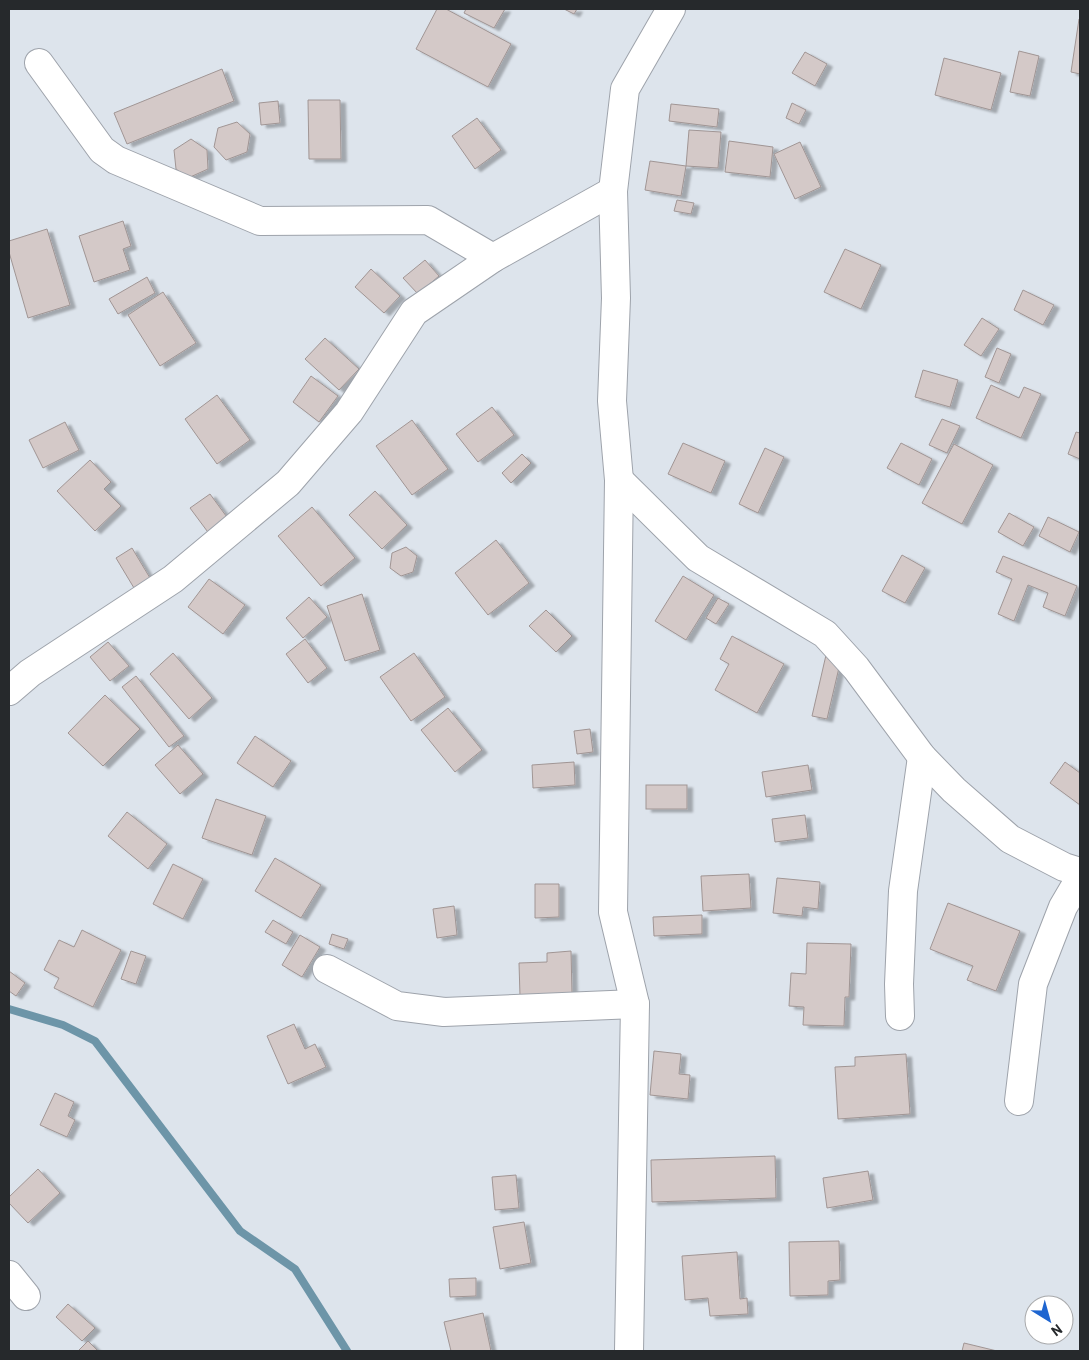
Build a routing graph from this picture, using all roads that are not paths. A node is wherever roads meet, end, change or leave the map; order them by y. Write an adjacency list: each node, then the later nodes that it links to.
1 (671, 9): 3 (street)
2 (39, 63): 4 (street)
3 (613, 190): 4 (street); 5 (street)
4 (494, 258): 6 (street)
5 (619, 480): 7 (street); 11 (street)
6 (9, 691)
7 (922, 757): 8 (street); 12 (street)
8 (1080, 872)
9 (1080, 878): 13 (street)
10 (328, 969): 11 (street)
11 (635, 1004): 16 (street)
12 (900, 1016)
13 (1018, 1101)
14 (9, 1275): 15 (street)
15 (26, 1296)
16 (629, 1351)

